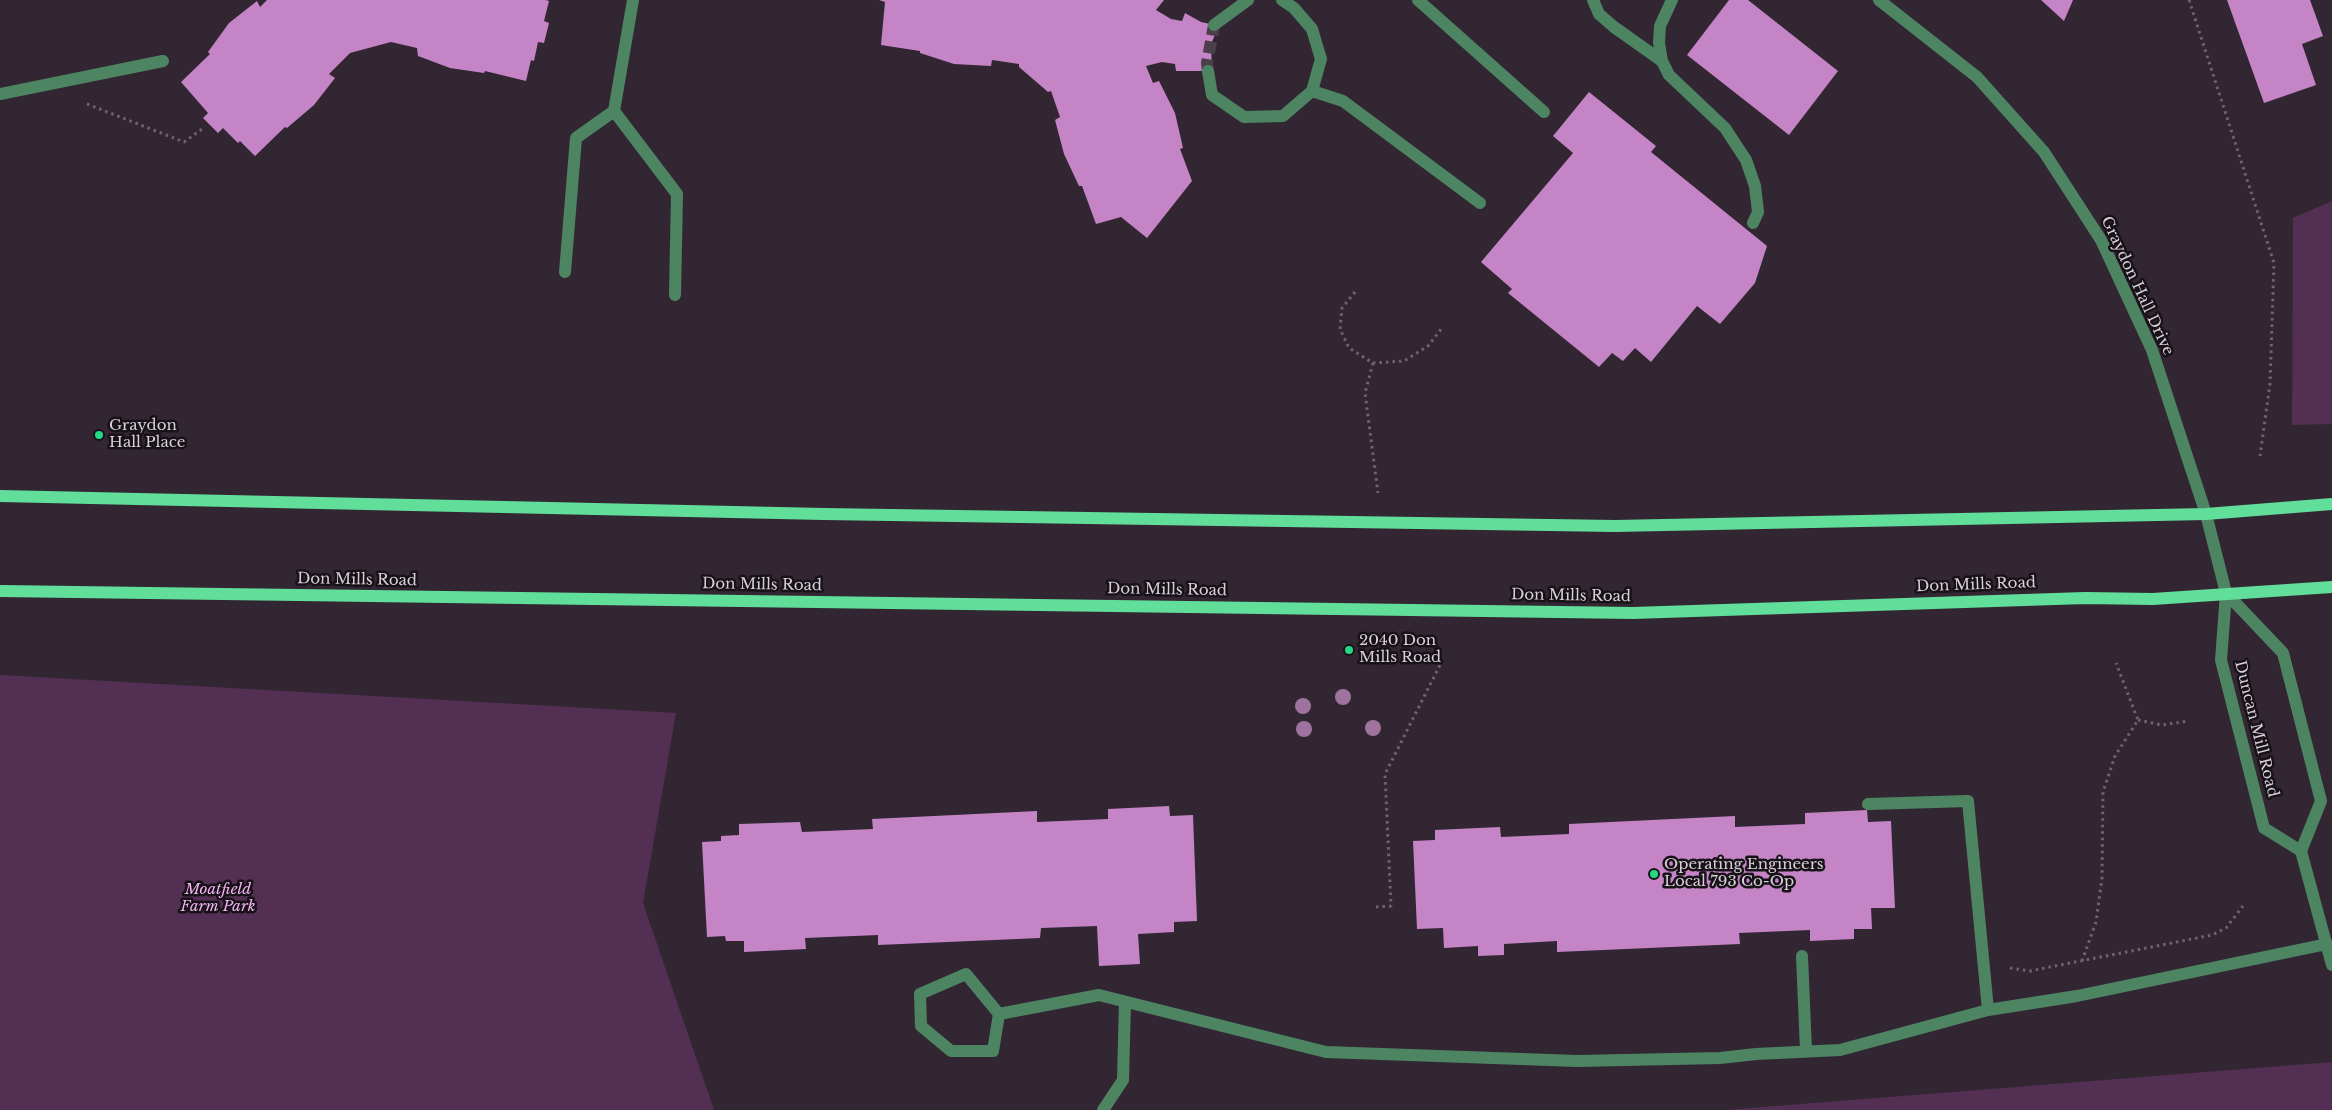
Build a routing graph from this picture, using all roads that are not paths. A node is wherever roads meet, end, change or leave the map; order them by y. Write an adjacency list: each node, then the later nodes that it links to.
1 (633, 0): 14 (street)
2 (1248, 0): 8 (street)
3 (1282, 0): 12 (street)
4 (1418, 0): 15 (street)
5 (1593, 0): 10 (street)
6 (1672, 0): 10 (street)
7 (1879, 0): 22 (street, Graydon Hall Drive)
8 (1214, 25)
9 (163, 61): 13 (street)
10 (1662, 61): 17 (street)
11 (1208, 71): 12 (street)
12 (1312, 91): 16 (street)
13 (0, 94)
14 (614, 111): 18 (street); 19 (street)
15 (1544, 112)
16 (1480, 203)
17 (1753, 223)
18 (565, 272)
19 (675, 295)
20 (0, 496): 22 (main road)
21 (2332, 504): 22 (main road)
22 (2206, 514): 25 (street, Duncan Mill Road)
23 (2332, 587): 25 (main road, Don Mills Road)
24 (0, 591): 25 (main road, Don Mills Road)
25 (2226, 593): 27 (street, Duncan Mill Road); 27 (street, Duncan Mill Road)
26 (1868, 804): 32 (street)
27 (2301, 851): 28 (street)
28 (2327, 944): 30 (street); 32 (street)
29 (1802, 956): 34 (street)
30 (2332, 965)
31 (1125, 1002): 33 (street); 34 (street); 35 (street)
32 (1988, 1010): 34 (street)
33 (999, 1014): 33 (street)
34 (1806, 1052)
35 (1103, 1110)

